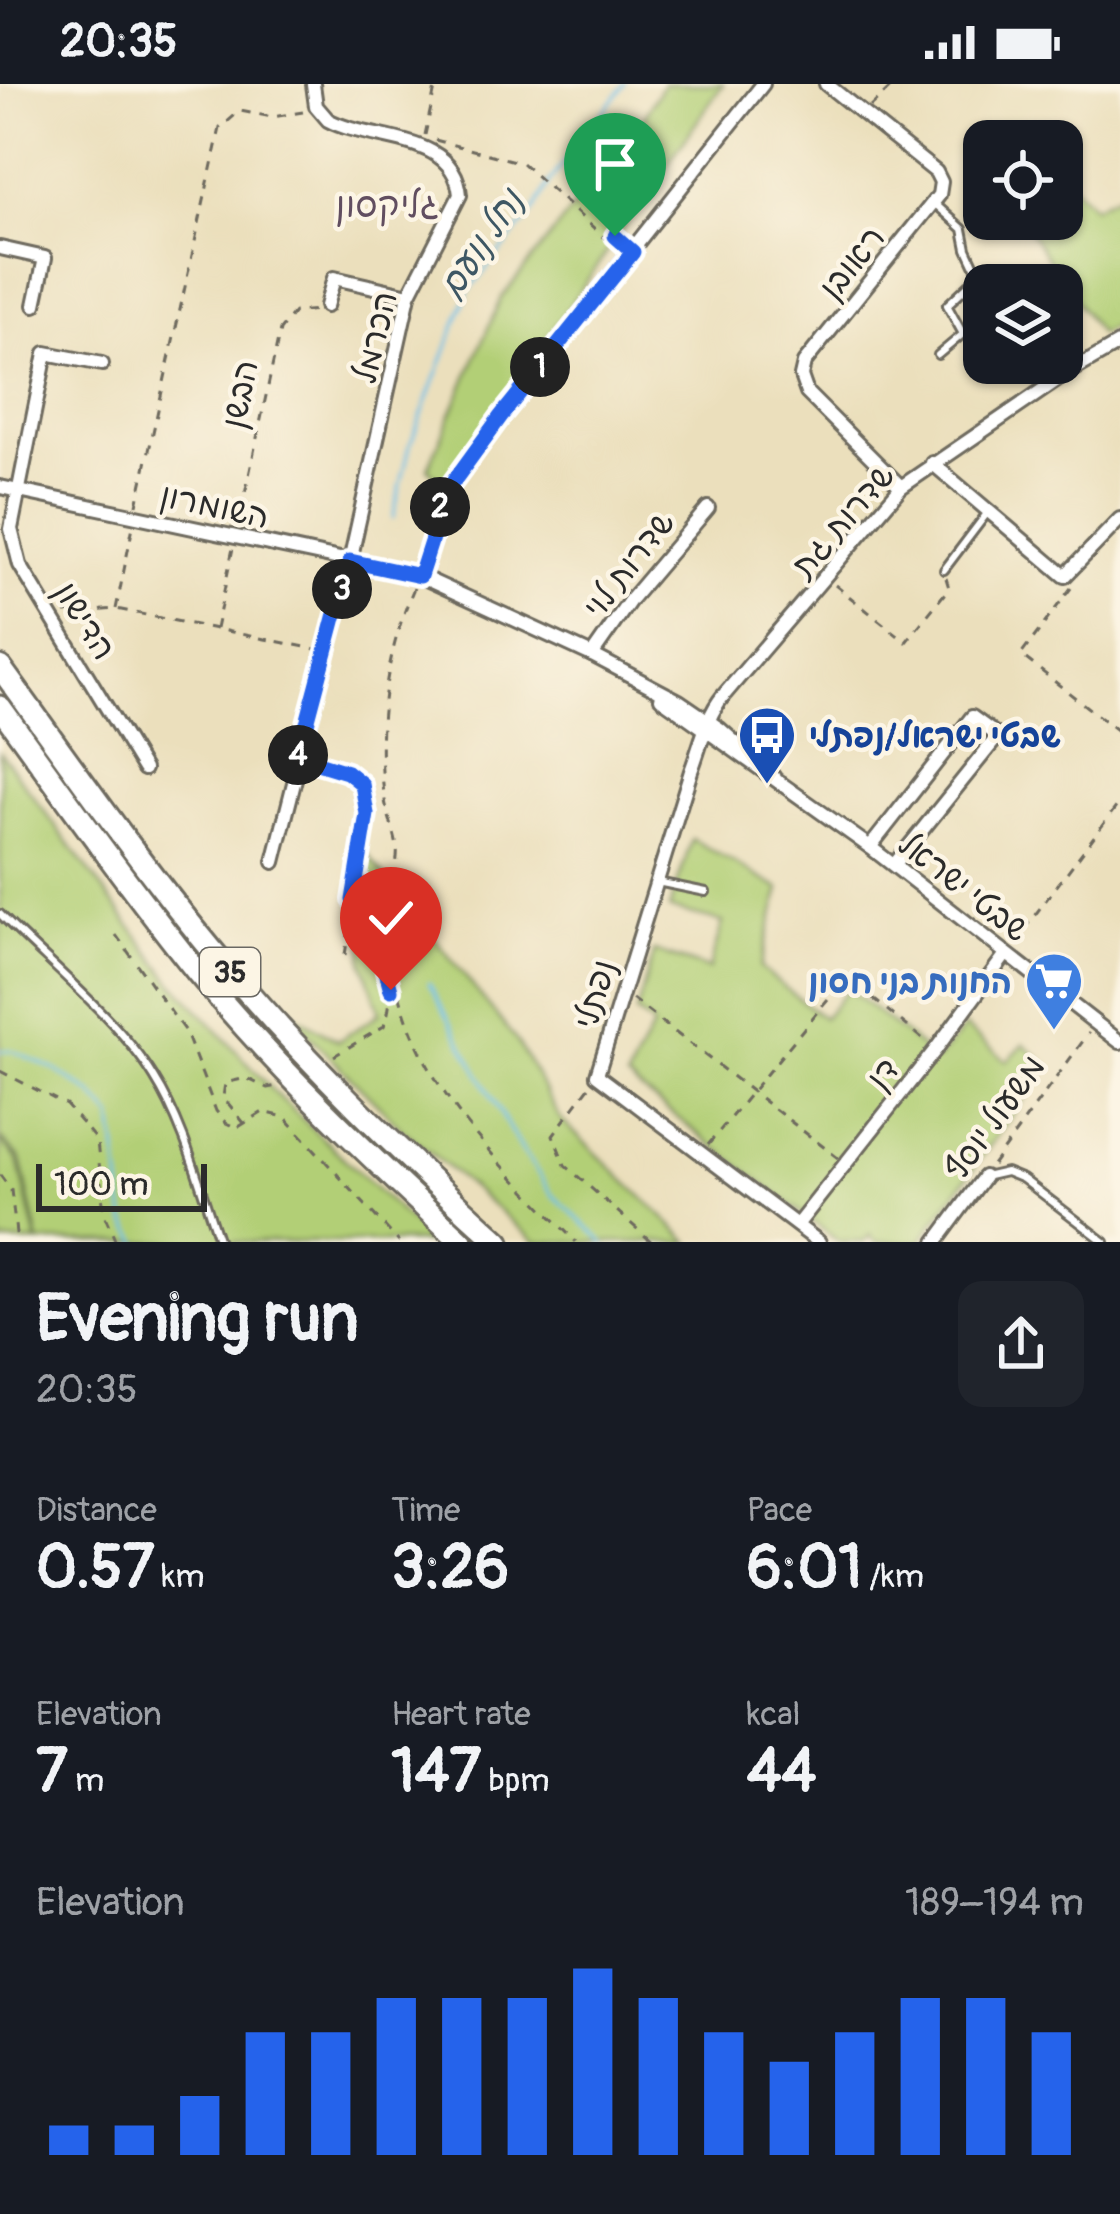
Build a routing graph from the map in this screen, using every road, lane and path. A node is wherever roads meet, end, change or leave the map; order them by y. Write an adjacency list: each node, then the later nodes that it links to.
1 (313, 84): 6 (street)
2 (436, 84): 8 (path)
3 (763, 84): 13 (street)
4 (826, 84): 7 (street)
5 (895, 84): 7 (path)
6 (316, 106): 8 (street); 26 (path)
7 (862, 114): 9 (street)
8 (423, 143): 10 (path); 14 (street, הכרמל)
9 (933, 202): 18 (lane); 22 (street, ראובן)
10 (609, 242): 12 (path); 13 (path)
11 (0, 248): 15 (street)
12 (616, 249)
13 (633, 252): 31 (street)
14 (409, 295): 16 (street); 29 (street, הכרמל)
15 (34, 305)
16 (326, 306): 28 (path, הבשן)
17 (1120, 343): 20 (street, שדרות גת)
18 (938, 355)
19 (102, 364): 23 (street, הדישון)
20 (932, 463): 22 (street, שדרות גת); 25 (street)
21 (0, 487): 23 (street, השומרון)
22 (901, 487): 33 (street, שדרות גת)
23 (17, 491): 26 (street, השומרון); 35 (street, הדישון)
24 (707, 508): 38 (street, שדרות לוי)
25 (988, 512): 30 (lane); 32 (street)
26 (135, 516): 28 (street, השומרון); 34 (path)
27 (1120, 519): 32 (street)
28 (236, 537): 29 (street, השומרון); 36 (path, הבשן)
29 (350, 561): 31 (street, השומרון); 37 (street, הכרמל)
30 (944, 570): 33 (path)
31 (420, 576): 38 (street, שבטי ישראל); 84 (path)
32 (1064, 576): 46 (path)
33 (826, 579): 40 (street, שדרות גת)
34 (116, 609): 35 (path); 36 (path)
35 (51, 614): 50 (street, הדישון)
36 (216, 629): 37 (path)
37 (325, 651): 48 (street, הכרמל)
38 (592, 655): 41 (street, שבטי ישראל)
39 (0, 667): 83 (highway, 35)
40 (742, 674): 42 (street, שדרות גת); 45 (street, שדרות גת)
41 (631, 676): 43 (street, שבטי ישראל); 45 (street, שבטי ישראל)
42 (723, 696): 43 (street); 45 (street, שדרות גת)
43 (679, 701): 45 (street, שבטי ישראל)
44 (0, 707): 82 (highway, 35)
45 (710, 726): 47 (street, שבטי ישראל); 49 (street, נפתלי); 51 (street, שבטי ישראל)
46 (1120, 733)
47 (729, 750): 49 (street); 51 (street, שבטי ישראל)
48 (298, 757): 54 (street, הכרמל); 58 (path)
49 (693, 765): 56 (street, נפתלי)
50 (144, 769)
51 (773, 776): 53 (street, שבטי ישראל)
52 (1120, 802): 61 (path)
53 (870, 848): 55 (street, שבטי ישראל); 55 (street)
54 (274, 862)
55 (893, 866): 61 (street, שבטי ישראל)
56 (657, 881): 57 (lane); 63 (street, נפתלי)
57 (706, 892)
58 (353, 900): 62 (path); 67 (path)
59 (0, 914): 80 (lane)
60 (116, 935): 72 (path)
61 (1006, 954): 64 (street, שבטי ישראל); 66 (street, דן)
62 (344, 955)
63 (623, 992): 69 (street, נפתלי); 71 (path)
64 (1096, 1023): 65 (street, שבטי ישראל); 76 (path, משעול יוסף)
65 (1120, 1042)
66 (937, 1049): 71 (path); 74 (street, דן)
67 (334, 1056)
68 (0, 1071): 79 (path)
69 (597, 1075): 73 (street, נפתלי); 85 (path)
70 (281, 1084): 72 (path)
71 (752, 1092): 73 (path); 74 (path)
72 (245, 1124): 81 (path)
73 (704, 1151): 77 (street, נפתלי)
74 (844, 1163): 77 (street, דן)
75 (0, 1175): 78 (path)
76 (984, 1177): 87 (street, משעול יוסף); 88 (lane)
77 (797, 1225): 86 (street, נפתלי)
78 (17, 1242)
79 (116, 1242)
80 (219, 1242)
81 (399, 1242)
82 (462, 1242)
83 (499, 1242)
84 (576, 1242)
85 (652, 1242)
86 (819, 1242)
87 (936, 1242)
88 (1105, 1242)

